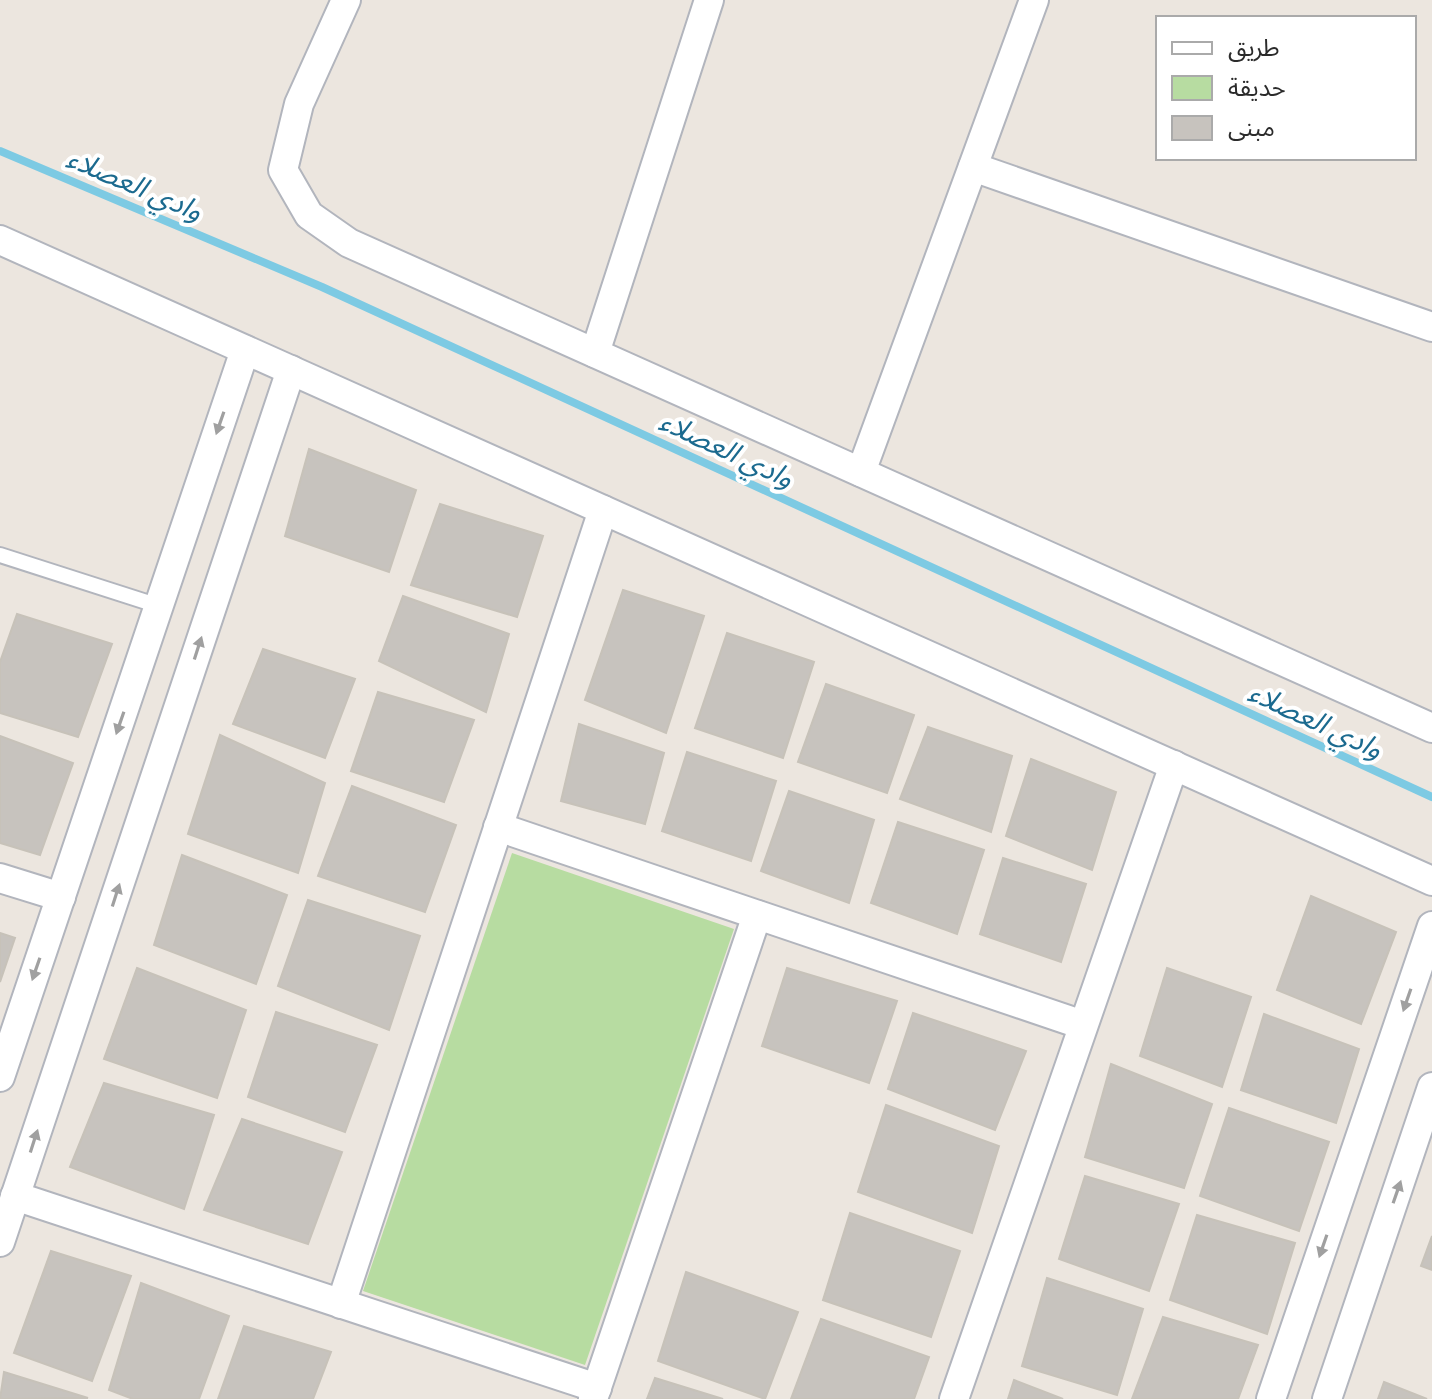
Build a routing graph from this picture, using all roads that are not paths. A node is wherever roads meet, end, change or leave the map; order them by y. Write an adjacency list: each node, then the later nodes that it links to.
1 (346, 0): 8 (street)
2 (709, 0): 8 (street)
3 (1034, 0): 4 (street)
4 (973, 167): 6 (street); 10 (street)
5 (0, 240): 7 (street)
6 (1432, 327)
7 (245, 350): 9 (street); 13 (street, one-way to 13)
8 (595, 353): 10 (street)
9 (291, 370): 11 (street); 25 (street, one-way to 9)
10 (861, 472): 14 (street)
11 (603, 510): 15 (street); 16 (street)
12 (0, 555): 13 (lane)
13 (159, 606): 19 (street, one-way to 19)
14 (1432, 728)
15 (1174, 765): 18 (street); 22 (street)
16 (498, 827): 20 (street); 27 (street)
17 (0, 878): 19 (street)
18 (1432, 881)
19 (61, 897): 23 (street, one-way to 23)
20 (757, 915): 22 (street); 28 (street)
21 (1432, 926): 30 (street, one-way to 30)
22 (1083, 1025): 29 (street)
23 (0, 1077)
24 (1432, 1087): 31 (street, one-way to 24)
25 (15, 1196): 26 (street); 27 (street)
26 (0, 1242)
27 (341, 1304): 28 (street)
28 (595, 1393)
29 (954, 1399)
30 (1271, 1399)
31 (1327, 1399)

